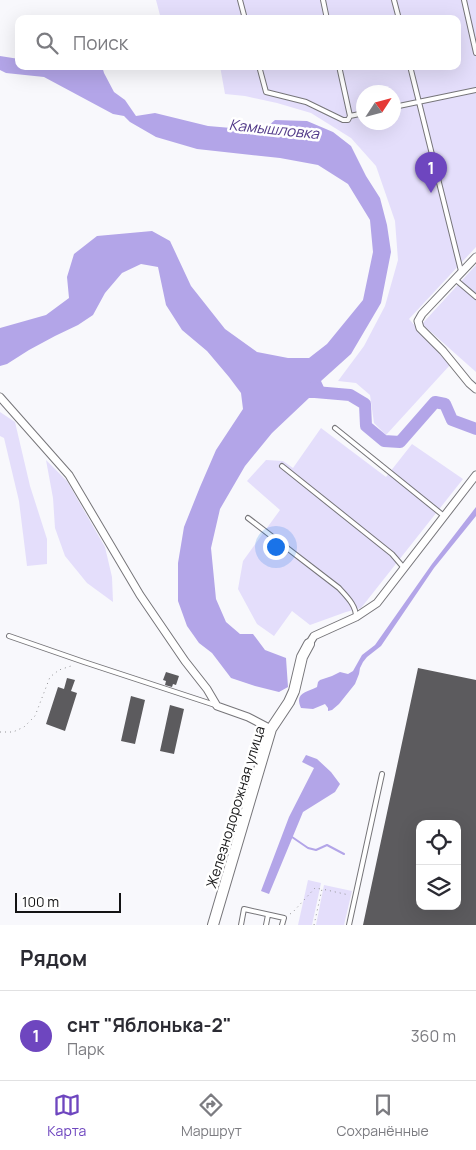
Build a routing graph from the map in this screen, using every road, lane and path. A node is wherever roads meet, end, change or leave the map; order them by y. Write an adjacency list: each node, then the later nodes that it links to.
1 (240, 0): 5 (lane)
2 (323, 0): 6 (lane)
3 (394, 0): 7 (lane)
4 (464, 0): 8 (lane)
5 (244, 15)
6 (326, 15)
7 (398, 15)
8 (476, 53)
9 (260, 70): 16 (lane)
10 (339, 70): 16 (lane)
11 (411, 70): 13 (lane)
12 (476, 90): 13 (lane)
13 (419, 102): 14 (lane); 18 (lane)
14 (401, 106)
15 (356, 115): 16 (lane)
16 (350, 116)
17 (476, 258): 18 (street)
18 (459, 277): 19 (lane); 20 (street)
19 (476, 297)
20 (476, 389)
21 (0, 397): 32 (street)
22 (335, 428): 25 (lane)
23 (282, 466): 27 (lane)
24 (476, 475): 25 (street)
25 (444, 516): 27 (street)
26 (248, 518): 28 (lane)
27 (404, 568): 28 (street)
28 (356, 617): 30 (street)
29 (9, 636): 31 (lane)
30 (308, 644): 33 (street, Железнодорожная улица)
31 (84, 662): 32 (lane); 34 (path)
32 (218, 706): 33 (street)
33 (271, 729): 40 (street, Железнодорожная улица)
34 (0, 732)
35 (382, 774): 37 (lane)
36 (322, 889): 37 (path); 39 (path); 44 (path)
37 (355, 896): 45 (lane)
38 (268, 915): 39 (lane); 41 (lane); 42 (lane)
39 (284, 918): 43 (lane)
40 (213, 925)
41 (241, 925)
42 (266, 925)
43 (282, 925)
44 (314, 925)
45 (349, 925)

